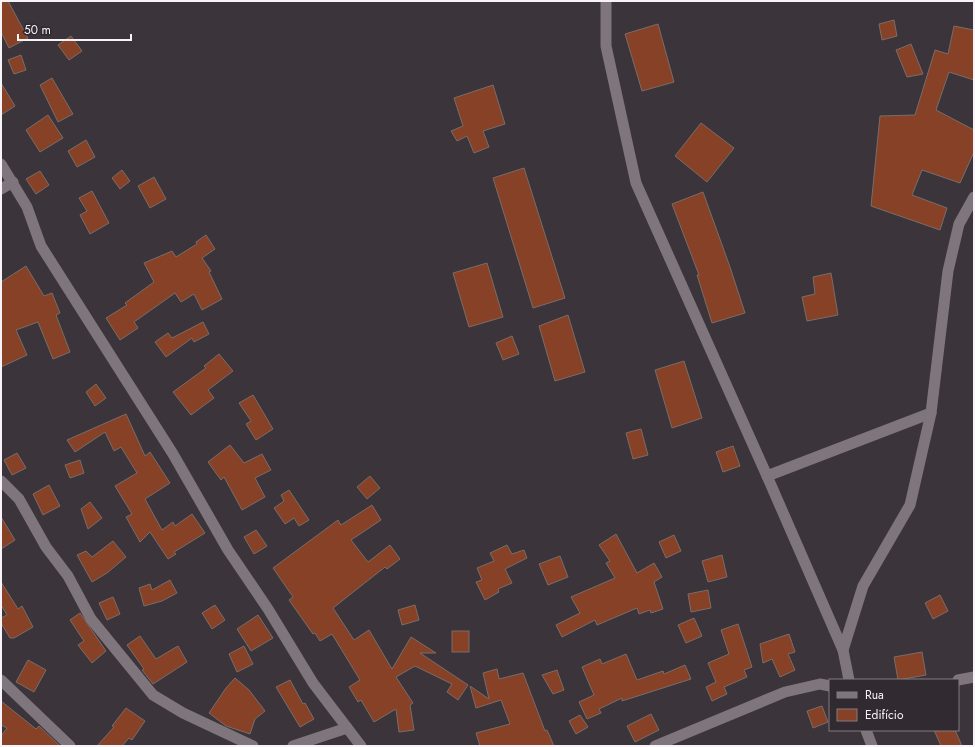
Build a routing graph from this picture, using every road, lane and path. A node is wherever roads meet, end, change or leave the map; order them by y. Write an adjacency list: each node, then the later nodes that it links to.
1 (606, 1): 7 (street)
2 (1, 164): 3 (street)
3 (13, 182): 4 (street); 15 (street)
4 (1, 189)
5 (974, 197): 6 (street)
6 (931, 414): 7 (street); 9 (street)
7 (767, 476): 9 (street)
8 (1, 481): 18 (street)
9 (843, 650): 11 (street)
10 (974, 677): 13 (street)
11 (848, 679)
12 (1, 680): 17 (street)
13 (959, 680)
14 (829, 686): 21 (street)
15 (347, 728): 19 (street); 20 (street)
16 (866, 731): 22 (street)
17 (70, 746)
18 (252, 746)
19 (293, 746)
20 (361, 746)
21 (655, 746)
22 (872, 746)

